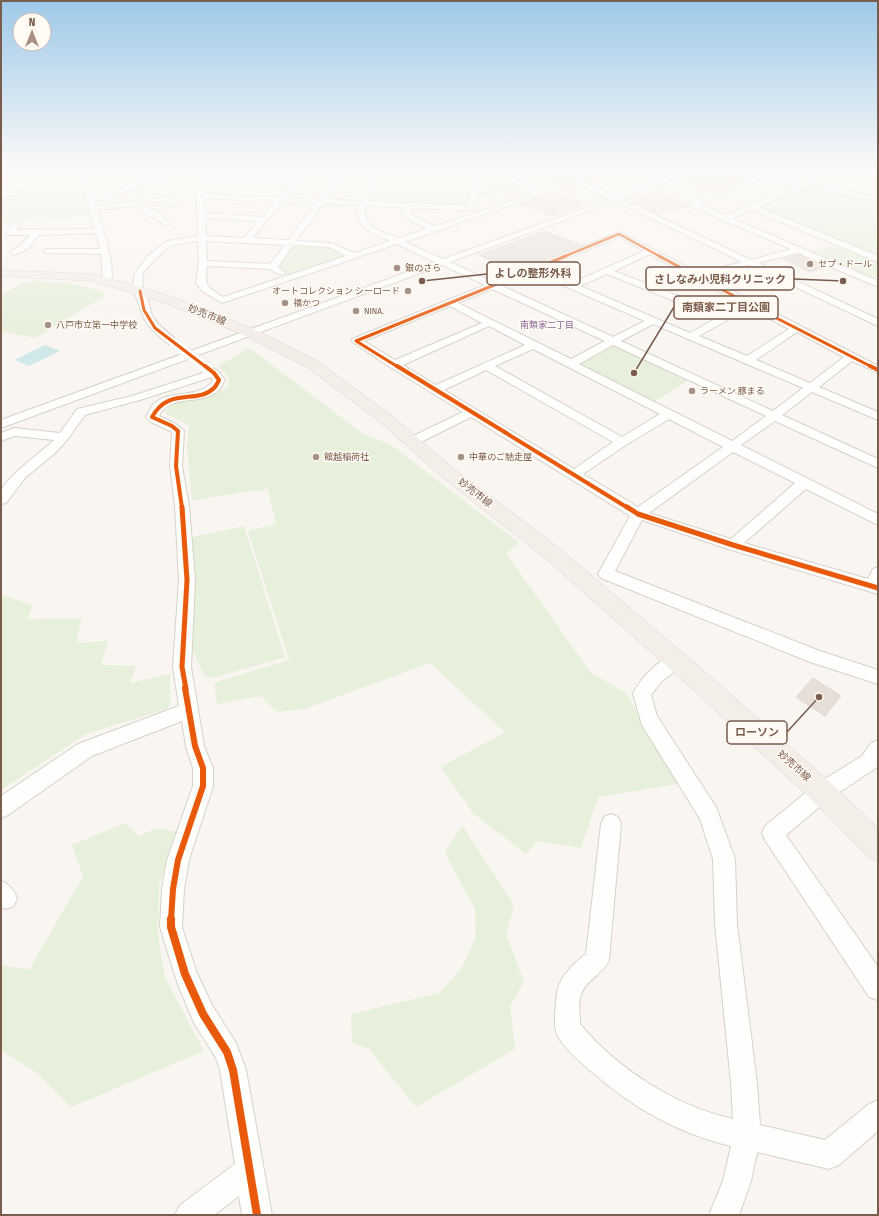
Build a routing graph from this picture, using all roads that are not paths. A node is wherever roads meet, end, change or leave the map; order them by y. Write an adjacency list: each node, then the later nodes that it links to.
1 (16, 227): 15 (street)
2 (98, 227): 14 (street)
3 (201, 227): 16 (street)
4 (257, 227): 17 (street)
5 (302, 227): 19 (street)
6 (369, 227): 18 (street)
7 (429, 227): 13 (street)
8 (442, 227): 13 (street)
9 (539, 227): 27 (street)
10 (675, 227): 29 (street)
11 (746, 227): 20 (street)
12 (798, 227): 26 (street)
13 (435, 229): 18 (street)
14 (99, 231): 15 (street); 24 (street)
15 (37, 232): 23 (street)
16 (202, 238): 17 (street); 28 (street); 40 (street)
17 (246, 240): 19 (street)
18 (398, 242): 25 (street); 27 (street)
19 (290, 243): 25 (street); 30 (street)
20 (799, 246): 29 (street); 37 (street)
21 (47, 251): 24 (street)
22 (651, 251): 31 (street); 32 (street); 34 (street)
23 (14, 252)
24 (104, 252): 36 (street)
25 (354, 256): 35 (street)
26 (878, 259)
27 (442, 262): 38 (street); 48 (street)
28 (202, 263): 30 (street); 35 (street)
29 (751, 263): 34 (street); 46 (street)
30 (272, 267): 35 (street)
31 (532, 269): 38 (street); 39 (street)
32 (607, 271): 39 (street); 43 (street)
33 (1, 273): 36 (main road, 妙売市線)
34 (699, 276): 42 (street)
35 (289, 278)
36 (107, 281): 40 (main road, 妙売市線)
37 (876, 281)
38 (492, 285): 41 (street); 50 (street)
39 (573, 286): 44 (street)
40 (139, 291): 48 (main road, 妙売市線); 58 (street, bridge)
41 (449, 302): 45 (street); 55 (street)
42 (749, 304): 43 (street); 47 (street)
43 (724, 317): 49 (street)
44 (652, 320): 49 (street); 50 (street)
45 (489, 323): 51 (street); 55 (street)
46 (878, 323)
47 (797, 328): 52 (street); 53 (street)
48 (250, 333): 65 (street); 68 (main road, 妙売市線)
49 (690, 337): 53 (street)
50 (614, 341): 54 (street); 63 (street)
51 (532, 345): 54 (street); 56 (street)
52 (852, 356): 57 (street); 59 (street)
53 (747, 360): 59 (street)
54 (570, 364): 62 (street)
55 (394, 365): 60 (street)
56 (486, 366): 60 (street); 69 (street)
57 (878, 370)
58 (210, 371): 67 (street); 81 (street)
59 (811, 388): 63 (street); 64 (street)
60 (435, 390): 61 (street)
61 (471, 412): 68 (street); 72 (street)
62 (669, 414): 69 (street); 70 (street)
63 (774, 416): 70 (street); 71 (street)
64 (878, 416)
65 (1, 424)
66 (1, 437): 67 (street)
67 (64, 437): 74 (street)
68 (413, 441): 79 (main road, 妙売市線)
69 (622, 442): 72 (street)
70 (731, 446): 73 (street); 75 (street)
71 (878, 464)
72 (574, 475): 75 (street)
73 (804, 483): 76 (street); 77 (street)
74 (1, 500)
75 (638, 514): 77 (street); 80 (street)
76 (878, 520)
77 (733, 545): 78 (street)
78 (877, 583)
79 (677, 660): 83 (main road, 妙売市線); 89 (street)
80 (878, 677)
81 (190, 710): 84 (street); 90 (street)
82 (878, 750): 83 (street)
83 (822, 792): 86 (main road, 妙売市線); 87 (street)
84 (1, 808)
85 (611, 824): 89 (street)
86 (878, 847)
87 (878, 988)
88 (878, 1113): 89 (street)
89 (747, 1135): 93 (street)
90 (249, 1171): 91 (street); 92 (street)
91 (190, 1215)
92 (256, 1215)
93 (724, 1215)

